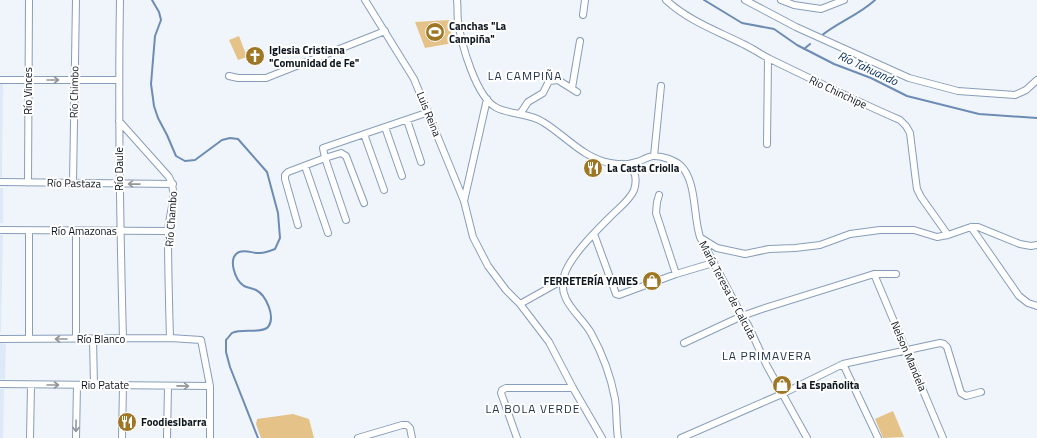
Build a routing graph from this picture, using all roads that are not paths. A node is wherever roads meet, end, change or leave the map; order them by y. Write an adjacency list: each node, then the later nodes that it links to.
1 (29, 0): 17 (street, Río Vinces)
2 (76, 0): 18 (street, Río Chimbo)
3 (120, 0): 19 (street, Río Daule)
4 (365, 0): 12 (street, Luis Reina)
5 (457, 0): 22 (street)
6 (585, 0): 11 (street)
7 (666, 0): 14 (street, Rio Chinchipe)
8 (745, 0): 20 (street)
9 (781, 0): 10 (street)
10 (844, 0)
11 (583, 15)
12 (385, 31): 15 (street); 23 (street, Luis Reina)
13 (580, 42): 24 (street)
14 (768, 58): 29 (street); 55 (street, Rio Chinchipe)
15 (229, 76)
16 (0, 80): 17 (street)
17 (28, 80): 18 (street, one-way to 18); 37 (street, Río Vinces)
18 (74, 80): 19 (street); 38 (street, Río Chimbo)
19 (118, 80): 25 (street, Río Daule)
20 (1037, 80)
21 (661, 86): 30 (street)
22 (487, 99): 24 (street); 43 (street)
23 (429, 112): 26 (street); 43 (street, Luis Reina)
24 (520, 114): 33 (street)
25 (119, 120): 39 (street, Río Daule); 40 (street, Río Chambo)
26 (407, 120): 27 (street); 32 (street)
27 (385, 127): 28 (street); 35 (street)
28 (364, 134): 31 (street); 41 (street)
29 (767, 144)
30 (654, 156): 33 (street); 56 (street, María Teresa de Calcuta)
31 (325, 158): 34 (street); 44 (street); 45 (street)
32 (421, 162)
33 (622, 164): 54 (street)
34 (305, 166): 46 (street); 53 (street)
35 (402, 176)
36 (0, 182): 37 (street, Río Pastaza)
37 (28, 183): 38 (street, Río Pastaza)
38 (73, 183): 39 (street, Río Pastaza)
39 (120, 183): 40 (street, Río Pastaza, one-way to 39); 51 (street, Río Daule)
40 (173, 184): 52 (street, Río Chambo)
41 (384, 190)
42 (660, 195): 59 (street)
43 (464, 201): 63 (street, Luis Reina)
44 (364, 203)
45 (346, 220)
46 (298, 225)
47 (971, 227): 55 (street); 57 (street); 64 (street)
48 (0, 230): 49 (street, Río Amazonas)
49 (30, 231): 50 (street, Río Amazonas); 68 (street)
50 (76, 231): 51 (street, Río Amazonas); 69 (street)
51 (120, 231): 52 (street, Río Amazonas); 71 (street, Río Daule)
52 (168, 231): 66 (street, Río Chambo)
53 (328, 233)
54 (594, 234): 59 (street); 62 (street)
55 (948, 234): 56 (street)
56 (700, 237): 58 (street, María Teresa de Calcuta)
57 (1037, 246)
58 (713, 263): 59 (street); 65 (street, María Teresa de Calcuta)
59 (676, 274)
60 (874, 274): 61 (street); 65 (street); 73 (street, Nelson Mandela)
61 (896, 274)
62 (563, 280): 63 (street); 94 (street)
63 (520, 304): 82 (street, Luis Reina)
64 (1037, 306)
65 (742, 316): 72 (street); 84 (street, María Teresa de Calcuta)
66 (170, 338): 71 (street, Río Blanco); 81 (street, Río Blanco)
67 (0, 339): 68 (street, Río Blanco)
68 (30, 339): 69 (street, Río Blanco, one-way to 68)
69 (76, 339): 70 (street, Río Blanco)
70 (93, 339): 71 (street, Río Blanco); 78 (street)
71 (123, 339)
72 (684, 342)
73 (906, 351): 74 (street); 83 (street); 98 (street, Nelson Mandela)
74 (843, 364): 84 (street); 97 (street)
75 (0, 384): 76 (street, Rio Patate)
76 (31, 385): 77 (street, Rio Patate, one-way to 77); 85 (street)
77 (77, 385): 78 (street, Rio Patate); 86 (street, one-way to 86)
78 (94, 385): 79 (street, Rio Patate)
79 (123, 385): 80 (street, Rio Patate); 87 (street)
80 (168, 386): 81 (street, Rio Patate, one-way to 81); 88 (street)
81 (210, 386): 89 (street)
82 (573, 388): 92 (street); 93 (street, Luis Reina)
83 (981, 392)
84 (782, 394): 95 (street); 96 (street, María Teresa de Calcuta)
85 (30, 438)
86 (76, 438)
87 (122, 438)
88 (167, 438)
89 (210, 438)
90 (358, 438): 91 (street)
91 (412, 438)
92 (517, 438)
93 (602, 438)
94 (618, 438)
95 (681, 438)
96 (807, 438)
97 (878, 438)
98 (943, 438)

